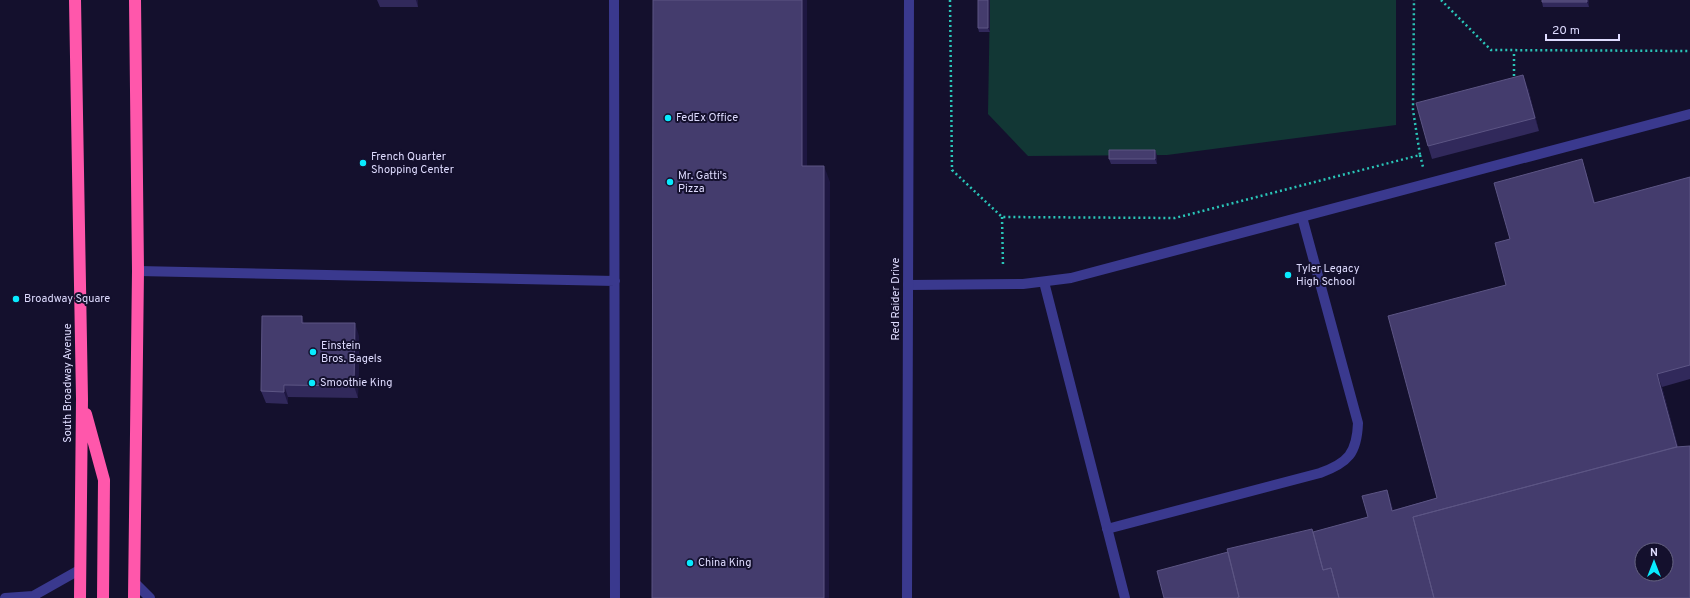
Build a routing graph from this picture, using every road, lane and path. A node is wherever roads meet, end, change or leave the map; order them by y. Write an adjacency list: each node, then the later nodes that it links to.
1 (75, 0): 23 (highway, South Broadway Avenue)
2 (135, 0): 19 (highway)
3 (614, 0): 20 (street)
4 (908, 0): 22 (street, Red Raider Drive)
5 (950, 0): 17 (path)
6 (1414, 0): 12 (path)
7 (1441, 0): 8 (path)
8 (1514, 51): 9 (path); 10 (path)
9 (1690, 51)
10 (1514, 84)
11 (1420, 108): 12 (path)
12 (1413, 110): 14 (path)
13 (1690, 114): 16 (street)
14 (1420, 155): 15 (path); 17 (path)
15 (1423, 167)
16 (1302, 217): 21 (street); 24 (street)
17 (1002, 218): 18 (path)
18 (1003, 266)
19 (138, 271): 20 (street); 26 (highway)
20 (615, 281): 32 (street)
21 (1044, 282): 22 (street); 24 (street)
22 (908, 285): 33 (street, Red Raider Drive)
23 (82, 399): 25 (highway, South Broadway Avenue); 29 (highway)
24 (1107, 530): 34 (street)
25 (81, 569): 27 (street); 28 (highway, South Broadway Avenue)
26 (134, 582): 30 (highway); 31 (street)
27 (5, 598)
28 (80, 598)
29 (103, 598)
30 (134, 598)
31 (150, 598)
32 (615, 598)
33 (907, 598)
34 (1125, 598)

